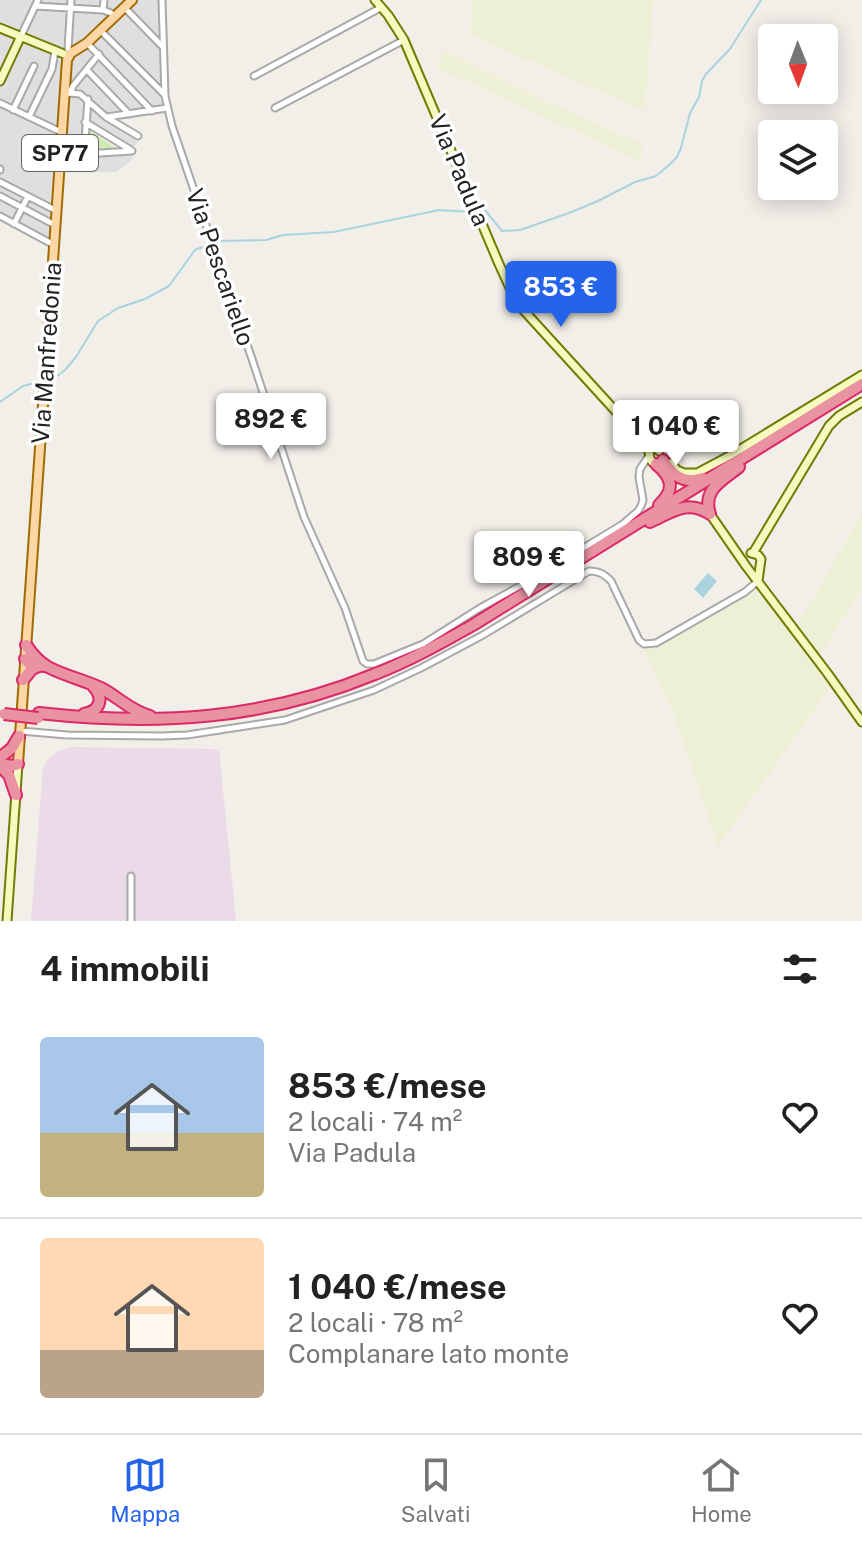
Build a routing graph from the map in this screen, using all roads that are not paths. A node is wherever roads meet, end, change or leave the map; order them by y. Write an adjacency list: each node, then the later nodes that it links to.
1 (71, 0): 9 (street)
2 (91, 0): 11 (street)
3 (104, 0): 12 (street)
4 (132, 0): 10 (main road)
5 (162, 0): 19 (street, Via Pescariello)
6 (375, 0): 8 (street, Via Padula)
7 (36, 3): 9 (street); 16 (street)
8 (382, 7): 17 (street, Via Padula); 24 (street)
9 (71, 8): 11 (street); 20 (street)
10 (124, 8): 13 (main road); 19 (street)
11 (91, 10): 12 (street)
12 (103, 10): 13 (street)
13 (114, 17): 15 (main road)
14 (0, 28): 16 (street)
15 (101, 31): 18 (main road); 27 (street)
16 (21, 36): 20 (street); 25 (street)
17 (404, 40): 31 (street); 55 (street, Via Padula)
18 (87, 43): 20 (main road); 21 (street)
19 (163, 47): 27 (street, Via Pescariello)
20 (66, 53): 26 (main road, Via Manfredonia / SP77); 35 (street)
21 (99, 54): 23 (street); 33 (street)
22 (34, 66): 32 (street)
23 (87, 70): 26 (street); 34 (street)
24 (254, 76)
25 (0, 81)
26 (67, 94): 28 (street); 38 (main road, Via Manfredonia / SP77)
27 (165, 96): 30 (street, Via Pescariello)
28 (88, 99): 36 (street); 37 (street)
29 (0, 103): 32 (street)
30 (167, 108): 33 (street); 57 (street, Via Pescariello)
31 (275, 108)
32 (13, 110): 35 (street)
33 (152, 111): 34 (street)
34 (129, 114): 36 (street)
35 (29, 117): 38 (street)
36 (106, 117): 39 (street)
37 (85, 122): 41 (street); 41 (street)
38 (61, 132): 40 (main road, Via Manfredonia / SP77)
39 (138, 136)
40 (60, 154): 41 (street); 46 (main road, Via Manfredonia / SP77)
41 (84, 154)
42 (0, 182): 44 (street)
43 (0, 196): 45 (street)
44 (28, 196): 45 (street); 46 (street)
45 (22, 208): 48 (street); 49 (street)
46 (56, 210): 49 (main road, Via Manfredonia / SP77)
47 (0, 216): 48 (street)
48 (14, 224): 50 (street)
49 (55, 225): 50 (main road, Via Manfredonia / SP77)
50 (54, 245): 64 (main road, Via Manfredonia / SP77)
51 (862, 375): 55 (street)
52 (862, 384): 56 (highway)
53 (862, 391): 56 (highway)
54 (862, 402): 60 (street)
55 (659, 459): 56 (highway); 57 (street); 57 (street); 59 (highway)
56 (738, 464): 58 (highway); 59 (highway)
57 (640, 469)
58 (710, 514): 59 (highway); 61 (street)
59 (648, 519): 69 (highway); 71 (highway)
60 (764, 535): 61 (street); 62 (street)
61 (748, 560): 62 (street); 62 (street); 63 (street)
62 (760, 564): 63 (street)
63 (758, 581): 72 (street); 73 (street)
64 (26, 645): 65 (highway)
65 (37, 662): 66 (highway); 67 (highway)
66 (23, 680): 73 (main road)
67 (91, 683): 70 (highway); 71 (highway)
68 (2, 712): 69 (highway, bridge)
69 (38, 715): 70 (highway)
70 (62, 715): 71 (highway)
71 (180, 719)
72 (862, 722)
73 (20, 733): 74 (highway); 75 (main road)
74 (0, 757): 75 (highway)
75 (18, 764): 76 (highway); 77 (street)
76 (0, 765): 77 (highway)
77 (16, 795): 79 (street)
78 (131, 876): 80 (street)
79 (7, 921)
80 (131, 921)

